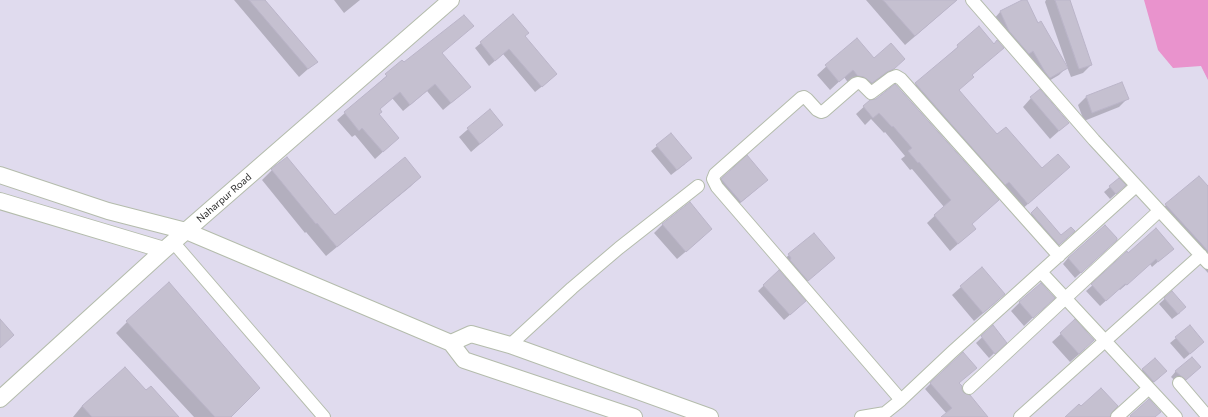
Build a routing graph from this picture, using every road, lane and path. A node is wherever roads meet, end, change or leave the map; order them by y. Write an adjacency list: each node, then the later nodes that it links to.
1 (452, 0): 8 (street, Naharpur Road)
2 (972, 0): 5 (street)
3 (0, 175): 8 (street)
4 (698, 186): 16 (street)
5 (1136, 186): 7 (street); 10 (street)
6 (0, 201): 9 (street)
7 (1159, 211): 11 (street); 13 (street)
8 (186, 231): 9 (street, Naharpur Road); 15 (street)
9 (168, 246): 20 (street, Naharpur Road); 22 (street)
10 (1059, 256): 12 (street); 21 (street)
11 (1204, 259): 14 (street)
12 (1041, 272): 13 (street); 21 (street)
13 (1066, 298): 14 (street); 18 (street)
14 (1105, 340): 19 (street); 26 (street)
15 (450, 343): 16 (street); 23 (street)
16 (510, 345): 24 (street)
17 (1179, 384): 29 (street)
18 (970, 388)
19 (1149, 388): 27 (street); 28 (street)
20 (0, 398)
21 (901, 400): 25 (street)
22 (324, 417)
23 (634, 417)
24 (710, 417)
25 (861, 417)
26 (1020, 417)
27 (1117, 417)
28 (1176, 417)
29 (1208, 417)

